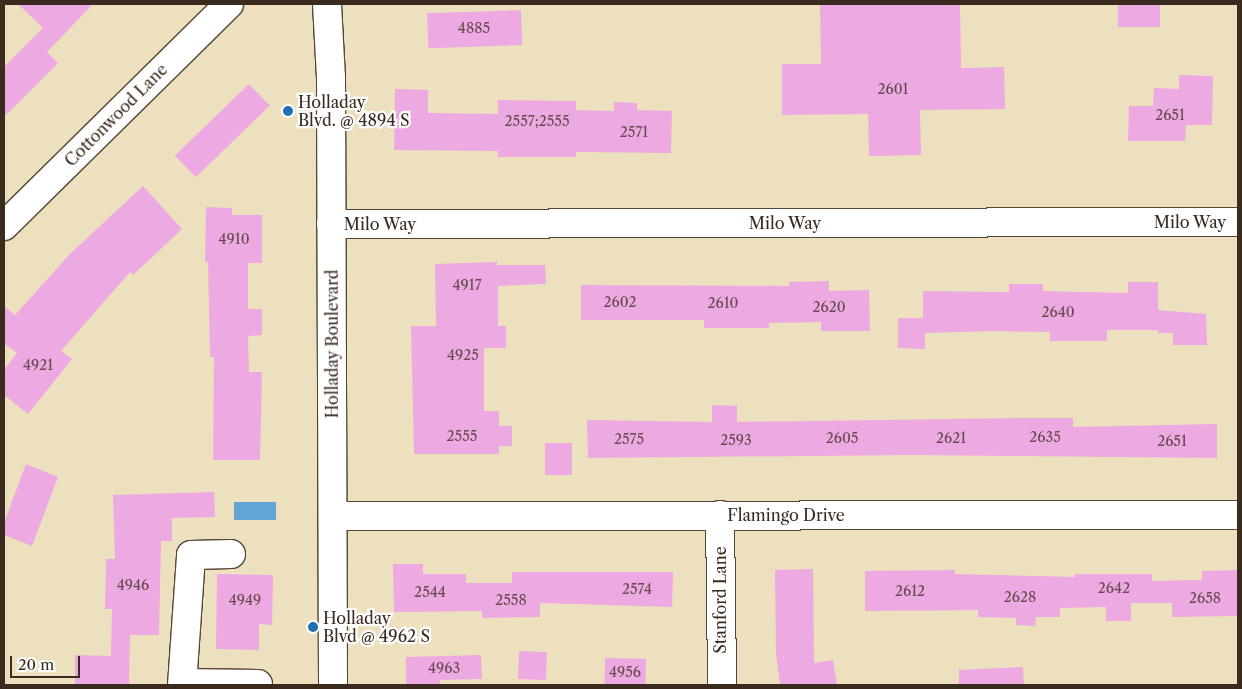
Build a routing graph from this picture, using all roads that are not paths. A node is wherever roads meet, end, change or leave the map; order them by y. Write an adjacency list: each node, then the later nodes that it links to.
1 (230, 4): 5 (street, Cottonwood Lane)
2 (327, 4): 4 (street, Holladay Boulevard)
3 (1238, 222): 4 (street, Milo Way)
4 (331, 224): 7 (street, Holladay Boulevard)
5 (4, 226)
6 (1238, 515): 8 (street, Flamingo Drive)
7 (333, 516): 8 (street, Flamingo Drive); 12 (street, Holladay Boulevard)
8 (720, 516): 13 (street, Stanford Lane)
9 (230, 554): 10 (street)
10 (183, 684): 11 (street)
11 (258, 684)
12 (334, 685)
13 (722, 685)

